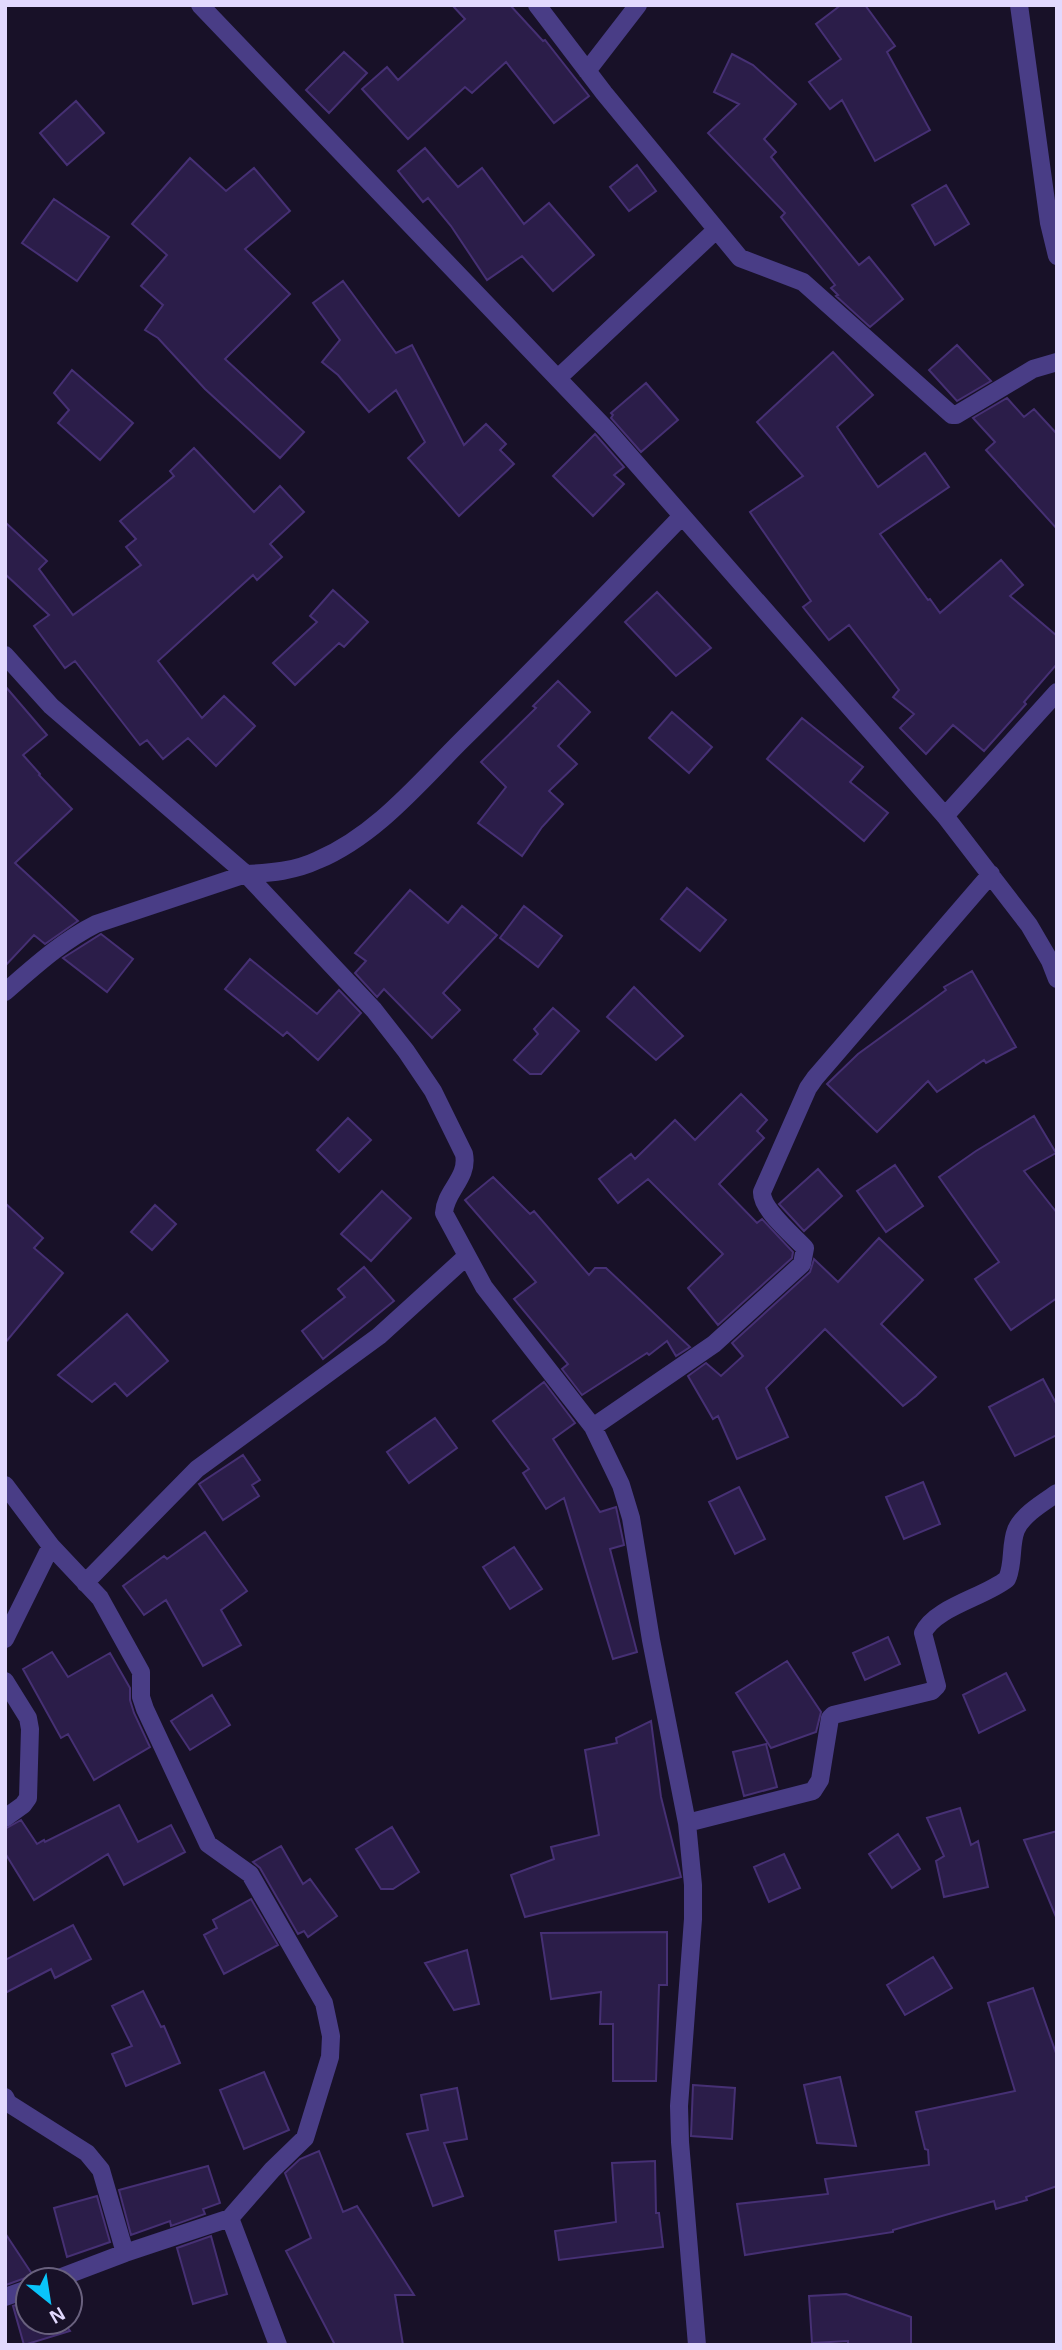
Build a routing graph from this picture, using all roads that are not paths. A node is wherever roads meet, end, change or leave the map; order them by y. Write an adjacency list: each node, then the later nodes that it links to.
1 (200, 5): 9 (street)
2 (537, 5): 5 (street)
3 (638, 5): 5 (street)
4 (1019, 5): 7 (street)
5 (587, 71): 6 (street)
6 (716, 230): 8 (street); 9 (street)
7 (1057, 256)
8 (1057, 362)
9 (558, 378): 10 (street)
10 (682, 516): 13 (street); 14 (street)
11 (5, 655): 14 (street)
12 (1057, 692): 13 (street)
13 (945, 816): 15 (street)
14 (246, 874): 17 (street); 18 (street)
15 (991, 874): 16 (street); 19 (street)
16 (1057, 979)
17 (5, 992)
18 (467, 1256): 19 (street); 23 (street)
19 (593, 1427): 27 (street)
20 (5, 1486): 22 (street)
21 (1057, 1493): 27 (street)
22 (51, 1546): 23 (street); 24 (street)
23 (85, 1583): 29 (street)
24 (5, 1639)
25 (5, 1681): 26 (street)
26 (5, 1818)
27 (687, 1823): 33 (street)
28 (5, 2097): 30 (street)
29 (230, 2218): 30 (street); 32 (street)
30 (125, 2253): 31 (street)
31 (84, 2269)
32 (278, 2345)
33 (697, 2345)

